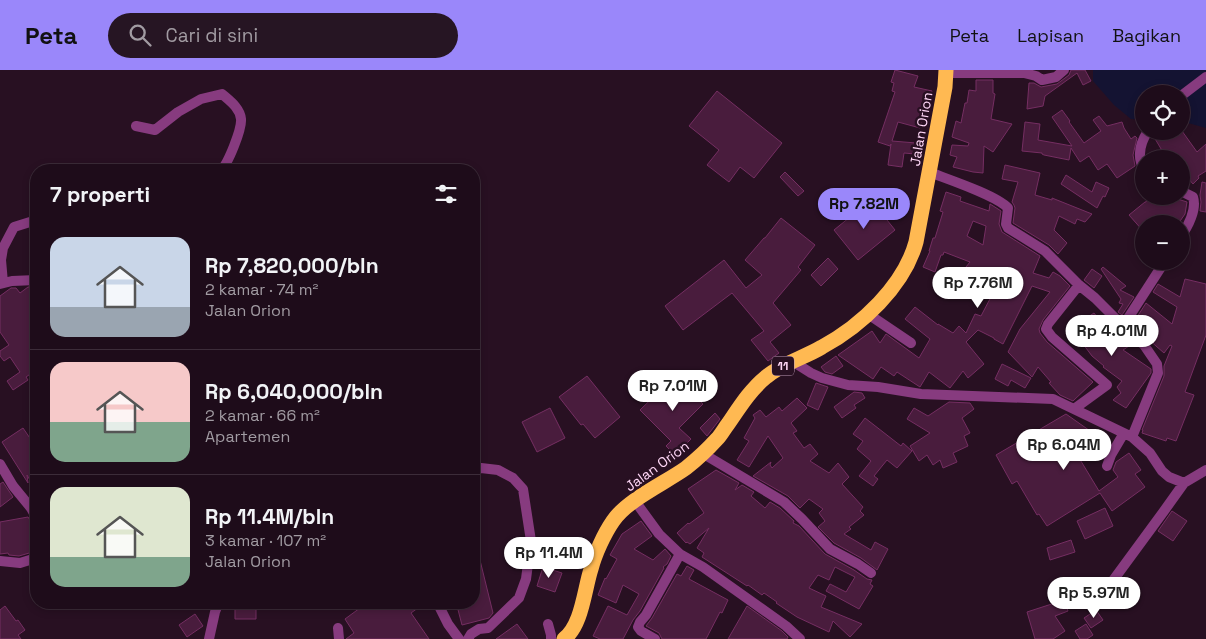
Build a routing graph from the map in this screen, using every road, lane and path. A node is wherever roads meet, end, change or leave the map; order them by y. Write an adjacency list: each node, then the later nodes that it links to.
1 (1064, 70): 2 (street)
2 (946, 72): 7 (highway, Jalan Orion / 11)
3 (1206, 76): 4 (street)
4 (1190, 89)
5 (136, 126): 6 (street)
6 (226, 164)
7 (929, 172): 14 (street); 15 (highway, Jalan Orion / 11)
8 (1190, 196): 9 (street)
9 (1190, 219)
10 (30, 222): 13 (street)
11 (1159, 270): 16 (street)
12 (30, 280): 13 (street)
13 (1, 284)
14 (1079, 285): 16 (street); 19 (street)
15 (868, 314): 17 (street); 18 (highway, Jalan Orion / 11)
16 (1122, 326): 20 (street)
17 (912, 343)
18 (792, 361): 19 (street); 21 (highway, Jalan Orion / 11)
19 (1074, 409): 20 (street)
20 (1128, 435): 23 (street); 26 (street)
21 (702, 453): 27 (highway, Jalan Orion / 11); 32 (street)
22 (0, 464): 28 (street)
23 (1107, 466)
24 (480, 469): 41 (street)
25 (1206, 470): 26 (street)
26 (1184, 483): 33 (street)
27 (635, 501): 29 (street); 43 (highway, Jalan Orion / 11)
28 (30, 507)
29 (680, 554): 44 (street); 45 (street)
30 (30, 560): 31 (street)
31 (0, 561)
32 (871, 573)
33 (1106, 590)
34 (216, 609): 38 (street)
35 (440, 609): 40 (street)
36 (548, 624): 42 (street)
37 (338, 628): 39 (street)
38 (209, 639)
39 (339, 639)
40 (459, 639)
41 (468, 639)
42 (551, 639)
43 (564, 639)
44 (656, 639)
45 (800, 639)

